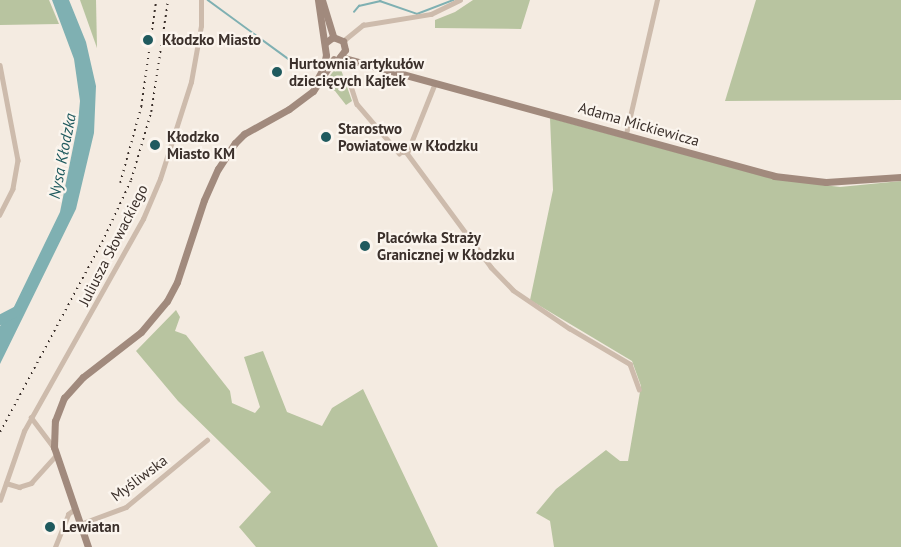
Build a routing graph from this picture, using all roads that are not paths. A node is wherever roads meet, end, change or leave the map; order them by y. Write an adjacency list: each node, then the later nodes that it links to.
1 (201, 0): 21 (street, Juliusza Słowackiego)
2 (320, 0): 5 (main road); 7 (main road)
3 (460, 0): 6 (street)
4 (657, 0): 16 (street)
5 (333, 37): 6 (main road); 7 (main road)
6 (343, 41): 8 (main road)
7 (325, 43): 9 (main road)
8 (345, 50): 10 (main road); 12 (main road, Adama Mickiewicza)
9 (326, 55): 10 (main road); 15 (main road)
10 (337, 58): 12 (main road, Adama Mickiewicza); 15 (main road)
11 (0, 65): 19 (street)
12 (374, 66): 13 (main road, Adama Mickiewicza)
13 (435, 82): 16 (main road, Adama Mickiewicza); 17 (street)
14 (350, 83): 17 (street)
15 (310, 93): 23 (main road)
16 (626, 134): 18 (main road, Adama Mickiewicza)
17 (407, 153): 20 (street)
18 (901, 177)
19 (0, 214)
20 (639, 389)
21 (31, 417): 23 (street); 24 (street, Juliusza Słowackiego)
22 (207, 440): 27 (street, Myśliwska)
23 (55, 451): 24 (street); 26 (main road)
24 (6, 483): 25 (street, Juliusza Słowackiego)
25 (0, 500)
26 (75, 509): 27 (main road); 28 (street)
27 (80, 524): 29 (main road)
28 (55, 547)
29 (88, 547)

